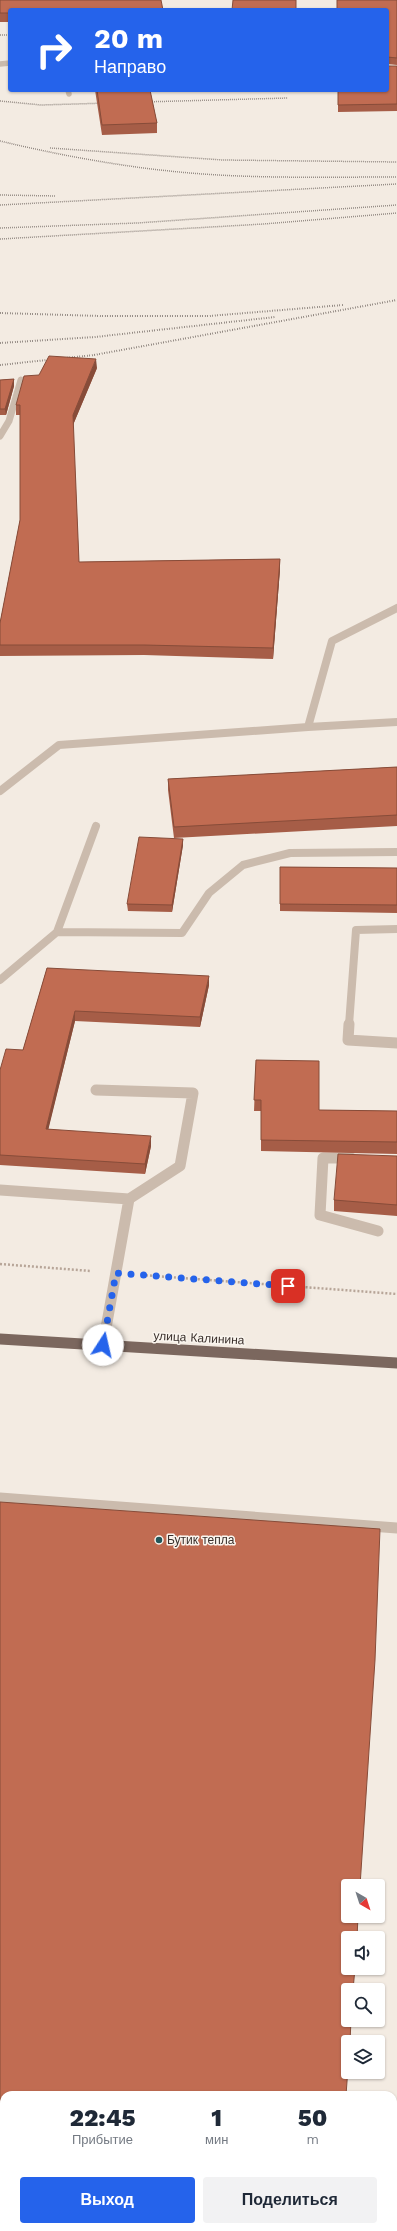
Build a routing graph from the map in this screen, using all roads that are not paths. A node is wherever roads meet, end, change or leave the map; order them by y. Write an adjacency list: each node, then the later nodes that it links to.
1 (21, 380): 2 (lane)
2 (0, 436)
3 (397, 608): 5 (lane)
4 (397, 722): 5 (lane)
5 (308, 727): 6 (lane)
6 (0, 791)
7 (96, 826): 10 (lane)
8 (397, 852): 10 (lane)
9 (397, 929): 12 (lane)
10 (57, 932): 11 (lane)
11 (0, 980)
12 (397, 1043)
13 (96, 1090): 16 (lane)
14 (360, 1159): 17 (lane)
15 (0, 1190): 16 (lane)
16 (129, 1199): 19 (lane)
17 (378, 1231)
18 (0, 1339): 19 (main road, улица Калинина)
19 (103, 1345): 20 (main road, улица Калинина)
20 (397, 1363)
21 (0, 1498): 22 (lane)
22 (397, 1528)

